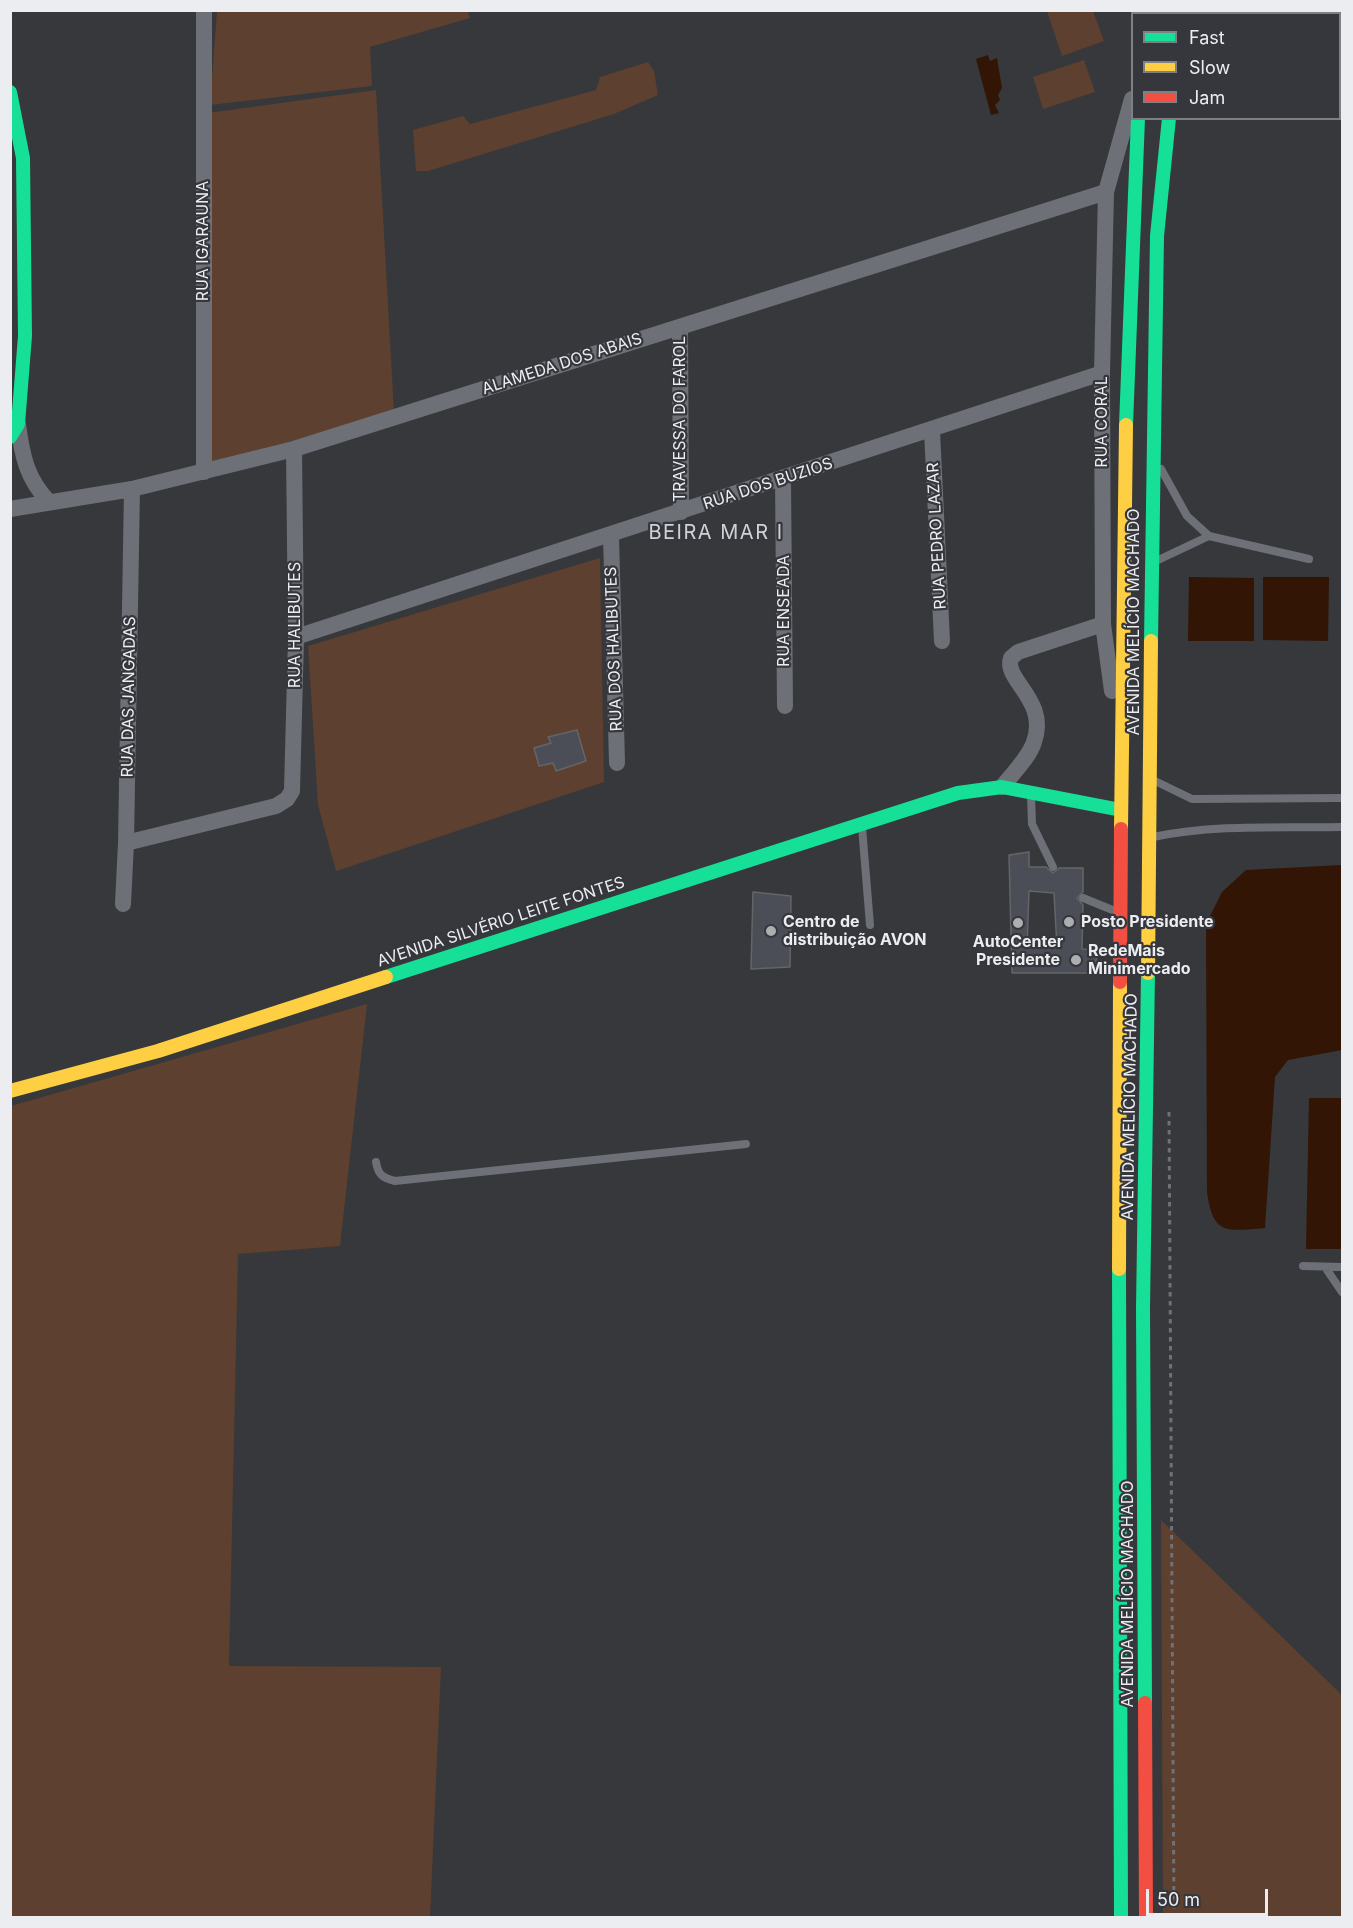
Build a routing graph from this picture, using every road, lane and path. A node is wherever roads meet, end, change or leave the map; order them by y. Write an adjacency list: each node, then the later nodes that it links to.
1 (204, 10): 13 (street, RUA IGARAUNA)
2 (10, 92): 9 (main road)
3 (1131, 103): 6 (street, RUA CORAL)
4 (1138, 120): 27 (main road, AVENIDA MELÍCIO MACHADO)
5 (1168, 120): 11 (main road, AVENIDA MELÍCIO MACHADO)
6 (1106, 192): 7 (street, ALAMEDA DOS ABAIS); 8 (street, RUA CORAL)
7 (680, 327): 12 (street, ALAMEDA DOS ABAIS); 18 (street, TRAVESSA DO FAROL)
8 (1102, 373): 10 (street, RUA DOS BUZIOS); 23 (street, RUA CORAL)
9 (14, 431): 16 (street)
10 (932, 431): 14 (street, RUA DOS BUZIOS); 25 (street, RUA PEDRO LAZAR)
11 (1152, 448): 20 (lane); 22 (main road, AVENIDA MELÍCIO MACHADO)
12 (294, 449): 13 (street, ALAMEDA DOS ABAIS); 24 (street, RUA HALIBUTES)
13 (204, 472): 15 (street, ALAMEDA DOS ABAIS)
14 (783, 479): 18 (street, RUA DOS BUZIOS); 26 (street, RUA ENSEADA)
15 (132, 489): 16 (street, ALAMEDA DOS ABAIS); 37 (street, RUA DAS JANGADAS)
16 (50, 502): 17 (street, ALAMEDA DOS ABAIS)
17 (10, 509)
18 (681, 512): 19 (street, RUA DOS BUZIOS)
19 (611, 535): 24 (street, RUA DOS BUZIOS); 28 (street, RUA DOS HALIBUTES)
20 (1209, 536): 21 (lane); 22 (lane)
21 (1309, 559)
22 (1151, 564): 29 (main road, AVENIDA MELÍCIO MACHADO)
23 (1103, 624): 27 (street, RUA CORAL); 30 (street)
24 (296, 637): 37 (street, RUA HALIBUTES)
25 (942, 641)
26 (785, 706)
27 (1119, 748): 33 (main road, AVENIDA MELÍCIO MACHADO)
28 (618, 763)
29 (1149, 777): 32 (lane); 36 (main road, AVENIDA MELÍCIO MACHADO)
30 (1002, 787): 31 (main road, AVENIDA SILVÉRIO LEITE FONTES); 34 (main road, AVENIDA SILVÉRIO LEITE FONTES)
31 (1030, 793): 33 (main road, AVENIDA SILVÉRIO LEITE FONTES); 38 (lane)
32 (1342, 798)
33 (1121, 810): 41 (main road, AVENIDA MELÍCIO MACHADO)
34 (862, 822): 42 (lane); 43 (main road, AVENIDA SILVÉRIO LEITE FONTES)
35 (1342, 827): 36 (lane)
36 (1150, 838): 52 (main road, AVENIDA MELÍCIO MACHADO)
37 (126, 843): 40 (street, RUA DAS JANGADAS)
38 (1053, 867)
39 (1083, 898): 41 (lane)
40 (123, 904)
41 (1119, 913): 51 (main road, AVENIDA MELÍCIO MACHADO)
42 (870, 925)
43 (10, 1091)
44 (1169, 1107): 53 (path)
45 (746, 1144): 46 (lane)
46 (376, 1162)
47 (1302, 1266): 48 (lane)
48 (1324, 1267): 49 (lane); 50 (lane)
49 (1342, 1267)
50 (1342, 1292)
51 (1121, 1917)
52 (1146, 1917)
53 (1174, 1917)

